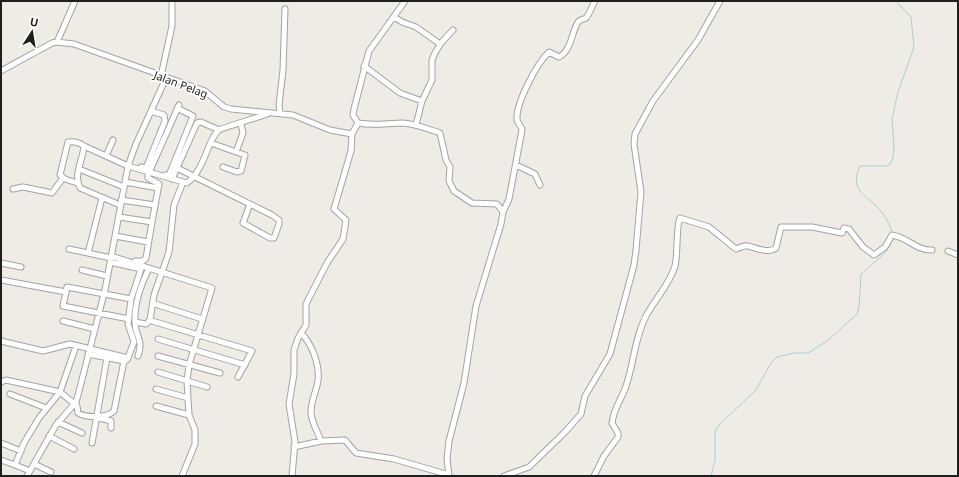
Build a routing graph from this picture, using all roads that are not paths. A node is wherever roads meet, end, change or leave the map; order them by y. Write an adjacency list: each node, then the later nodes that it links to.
1 (75, 1): 9 (street)
2 (172, 1): 13 (street)
3 (405, 1): 7 (street)
4 (595, 1): 29 (street)
5 (720, 1): 125 (street)
6 (285, 9): 16 (street)
7 (394, 16): 10 (street); 11 (street)
8 (452, 30): 10 (street)
9 (57, 42): 12 (street); 13 (street, Jalan Pelag)
10 (440, 44): 14 (street)
11 (364, 66): 14 (street); 18 (street)
12 (1, 71)
13 (163, 77): 15 (street); 17 (street, Jalan Pelag)
14 (422, 101): 20 (street)
15 (151, 111): 28 (street); 28 (street)
16 (280, 113): 17 (street, Jalan Pelag); 22 (street, Jalan Pelag)
17 (270, 114): 19 (street)
18 (358, 123): 20 (street); 22 (street)
19 (241, 124): 21 (street); 26 (street)
20 (416, 125): 47 (street)
21 (219, 130): 24 (street); 31 (street)
22 (352, 134): 79 (street)
23 (113, 140): 27 (street)
24 (211, 143): 26 (street); 34 (street)
25 (84, 146): 27 (street); 32 (street); 35 (street)
26 (236, 152): 30 (street)
27 (106, 156): 28 (street)
28 (129, 165): 33 (street); 39 (street)
29 (516, 165): 40 (street); 47 (street)
30 (222, 167)
31 (178, 168): 34 (street); 36 (street)
32 (79, 169): 38 (street); 39 (street)
33 (151, 171): 33 (street); 36 (street); 41 (street)
34 (195, 175): 37 (street); 45 (street)
35 (63, 178): 38 (street); 42 (street)
36 (172, 179): 37 (street)
37 (183, 182): 65 (street)
38 (77, 183): 43 (street)
39 (124, 185): 41 (street); 44 (street)
40 (540, 185)
41 (158, 188): 46 (street)
42 (13, 189)
43 (102, 198): 44 (street); 57 (street)
44 (121, 203): 46 (street); 48 (street)
45 (250, 204): 51 (street); 51 (street)
46 (155, 205): 49 (street)
47 (503, 212): 122 (street)
48 (118, 217): 49 (street); 50 (street)
49 (152, 222): 52 (street)
50 (115, 236): 52 (street); 59 (street)
51 (268, 237): 53 (street)
52 (148, 242): 60 (street)
53 (264, 242)
54 (69, 249): 57 (street)
55 (932, 250): 126 (street)
56 (948, 251): 58 (street)
57 (88, 253): 59 (street)
58 (958, 255)
59 (111, 259): 60 (street); 66 (street); 70 (street)
60 (131, 261): 63 (street)
61 (1, 263): 62 (street)
62 (21, 267)
63 (149, 268): 65 (street); 77 (street)
64 (82, 270): 66 (street)
65 (161, 273): 74 (street); 77 (street)
66 (107, 276): 69 (street)
67 (1, 280): 68 (street)
68 (66, 292): 69 (street); 72 (street)
69 (104, 294): 70 (street); 72 (street)
70 (131, 299): 73 (street)
71 (155, 304): 74 (street)
72 (99, 313): 73 (street); 78 (street)
73 (129, 319): 89 (street)
74 (202, 319): 80 (street)
75 (152, 321): 80 (street)
76 (63, 322): 78 (street)
77 (134, 322): 86 (street)
78 (95, 329): 85 (street)
79 (301, 333): 111 (street); 114 (street)
80 (197, 335): 84 (street); 91 (street)
81 (158, 339): 84 (street)
82 (1, 342): 83 (street)
83 (76, 346): 85 (street); 99 (street)
84 (193, 349): 90 (street); 91 (street)
85 (89, 352): 88 (street); 89 (street); 102 (street)
86 (138, 356)
87 (158, 356): 90 (street)
88 (107, 358): 89 (street); 106 (street)
89 (126, 359): 106 (street)
90 (189, 365): 93 (street); 95 (street)
91 (245, 365): 94 (street)
92 (158, 372): 95 (street)
93 (220, 374)
94 (238, 377)
95 (187, 380): 97 (street); 101 (street)
96 (1, 382): 99 (street)
97 (207, 387)
98 (156, 389): 101 (street)
99 (60, 392): 102 (street); 104 (street)
100 (10, 394): 104 (street)
101 (188, 398): 105 (street)
102 (74, 405): 106 (street); 107 (street)
103 (156, 406): 105 (street)
104 (46, 408): 116 (street)
105 (190, 415): 123 (street)
106 (96, 416): 108 (street); 113 (street)
107 (58, 422): 109 (street); 110 (street)
108 (111, 428)
109 (82, 433)
110 (49, 436): 115 (street); 118 (street)
111 (321, 441): 114 (street); 122 (street)
112 (1, 443): 116 (street)
113 (92, 443)
114 (294, 447): 124 (street)
115 (74, 449)
116 (21, 451): 119 (street)
117 (1, 460): 119 (street)
118 (34, 464): 120 (street); 121 (street)
119 (15, 465): 121 (street)
120 (51, 472)
121 (29, 474)
122 (449, 475)
123 (182, 476)
124 (292, 476)
125 (504, 476)
126 (594, 476)

